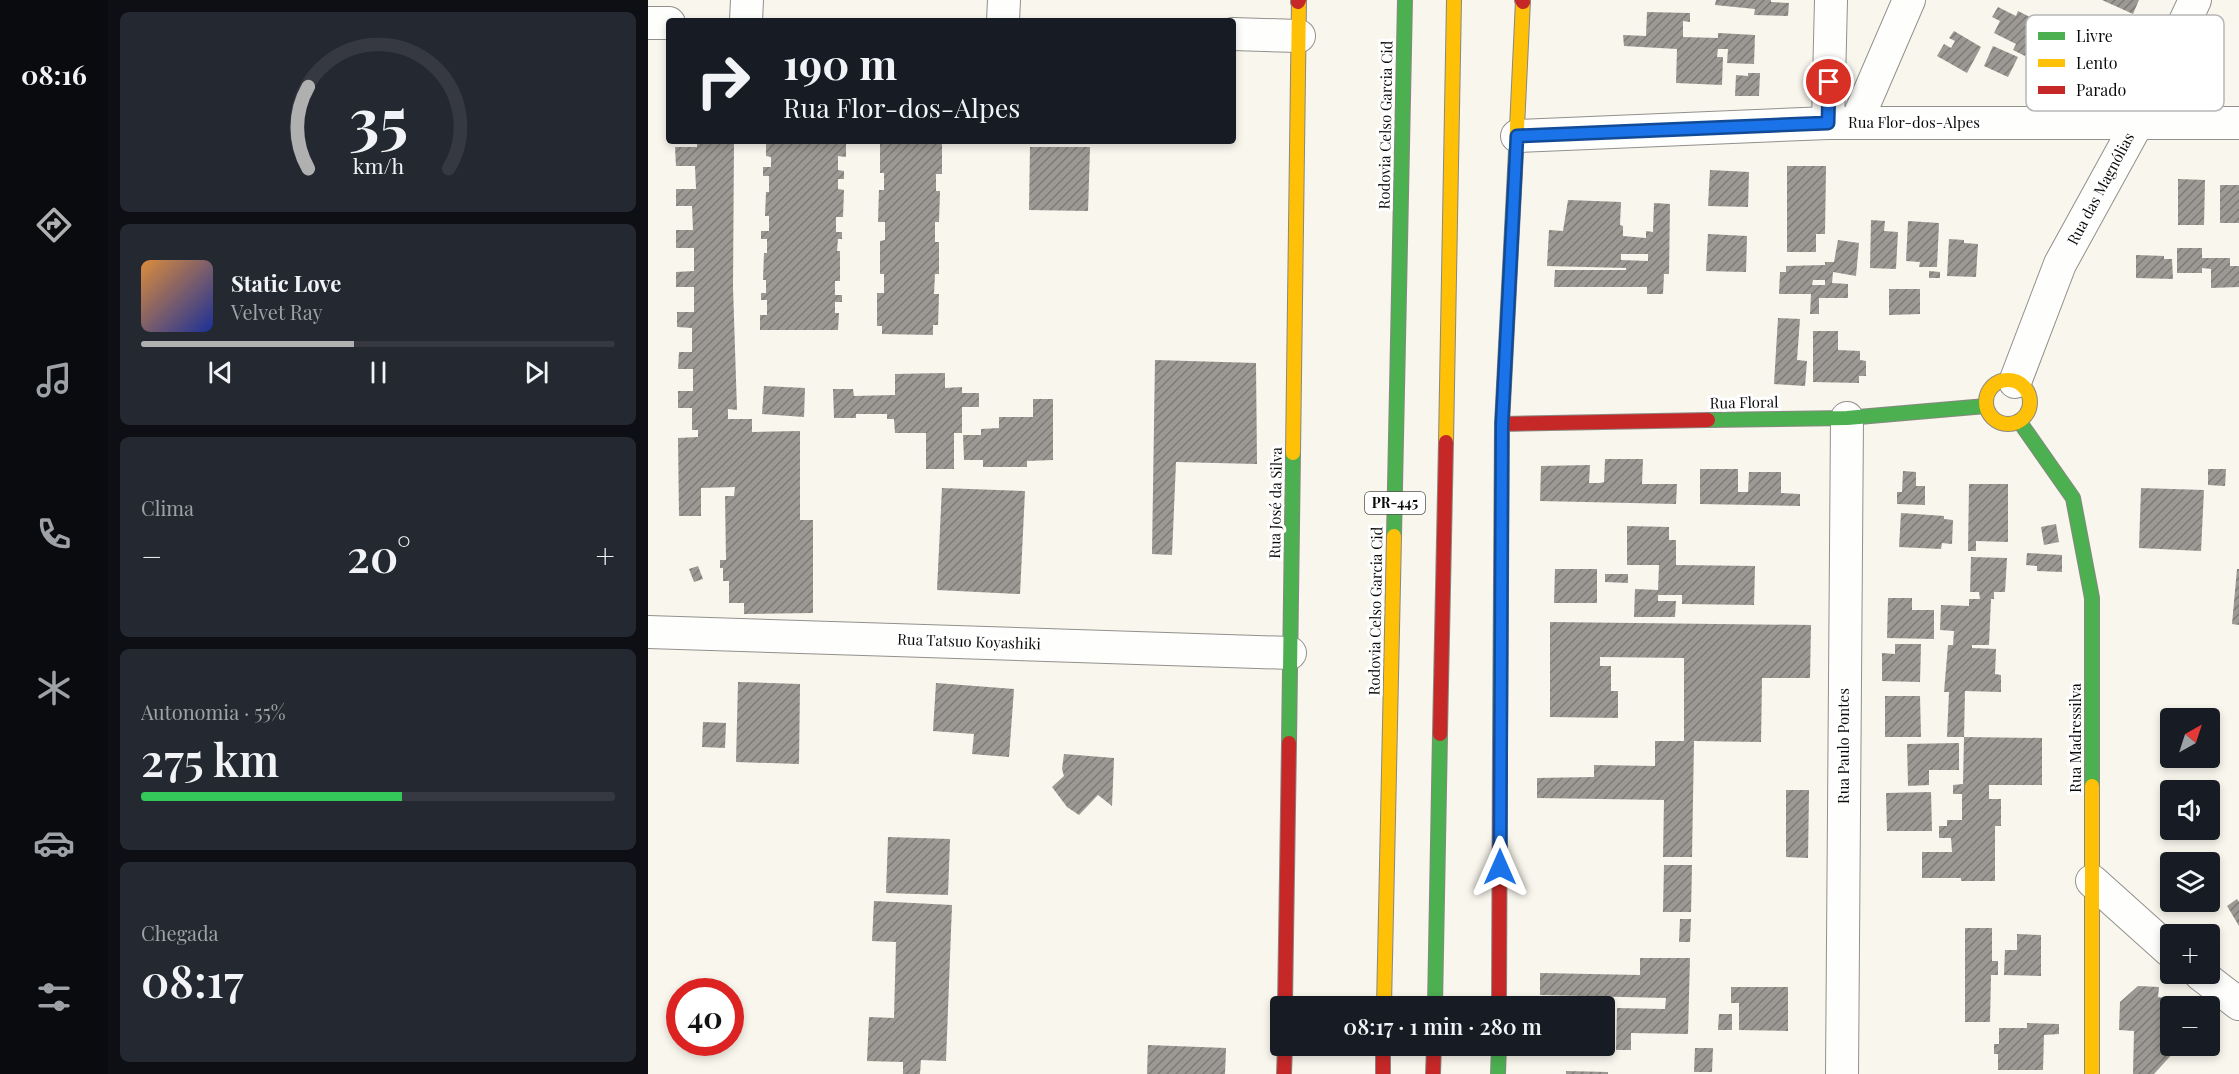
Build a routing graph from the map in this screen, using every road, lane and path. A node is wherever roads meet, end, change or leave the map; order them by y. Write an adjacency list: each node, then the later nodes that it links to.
1 (747, 0): 11 (street)
2 (1004, 0): 12 (street)
3 (1405, 0): 33 (main road, Rodovia Celso Garcia Cid / PR-445)
4 (1454, 0): 34 (main road, PR-445)
5 (1831, 0): 18 (street)
6 (1909, 0): 18 (street)
7 (2195, 0): 10 (street, Rua das Magnólias)
8 (1299, 1): 16 (main road, Rua José da Silva)
9 (1522, 1): 21 (main road)
10 (2188, 15)
11 (746, 18)
12 (1004, 18)
13 (648, 22): 14 (street)
14 (666, 23)
15 (1236, 34): 16 (street)
16 (1299, 36): 28 (main road, Rua José da Silva)
17 (2143, 111): 20 (street, Rua das Magnólias)
18 (1842, 123): 20 (street, Rua Flor-dos-Alpes); 21 (street, Rua Flor-dos-Alpes)
19 (2239, 123): 20 (street, Rua Flor-dos-Alpes)
20 (2137, 124): 22 (street, Rua das Magnólias)
21 (1517, 136): 26 (main road)
22 (2015, 382): 23 (main road); 25 (main road)
23 (1986, 406): 24 (main road, Rua Floral); 25 (main road)
24 (1846, 418): 26 (main road, Rua Floral); 45 (street, Rua Paulo Pontes)
25 (2019, 421): 29 (main road, Rua Madressilva)
26 (1502, 424): 35 (main road)
27 (648, 632): 28 (street, Rua Tatsuo Koyashiki)
28 (1290, 653): 32 (main road, Rua José da Silva)
29 (2092, 881): 30 (street); 46 (main road, Rua Madressilva)
30 (2160, 942)
31 (2213, 984): 36 (street)
32 (1285, 996)
33 (1384, 996)
34 (1435, 996)
35 (1499, 996)
36 (2239, 1004)
37 (1285, 1056): 41 (main road)
38 (1383, 1056): 42 (main road)
39 (1434, 1056): 43 (main road)
40 (1499, 1056): 44 (main road)
41 (1284, 1074)
42 (1383, 1074)
43 (1433, 1074)
44 (1498, 1074)
45 (1842, 1074)
46 (2092, 1074)

